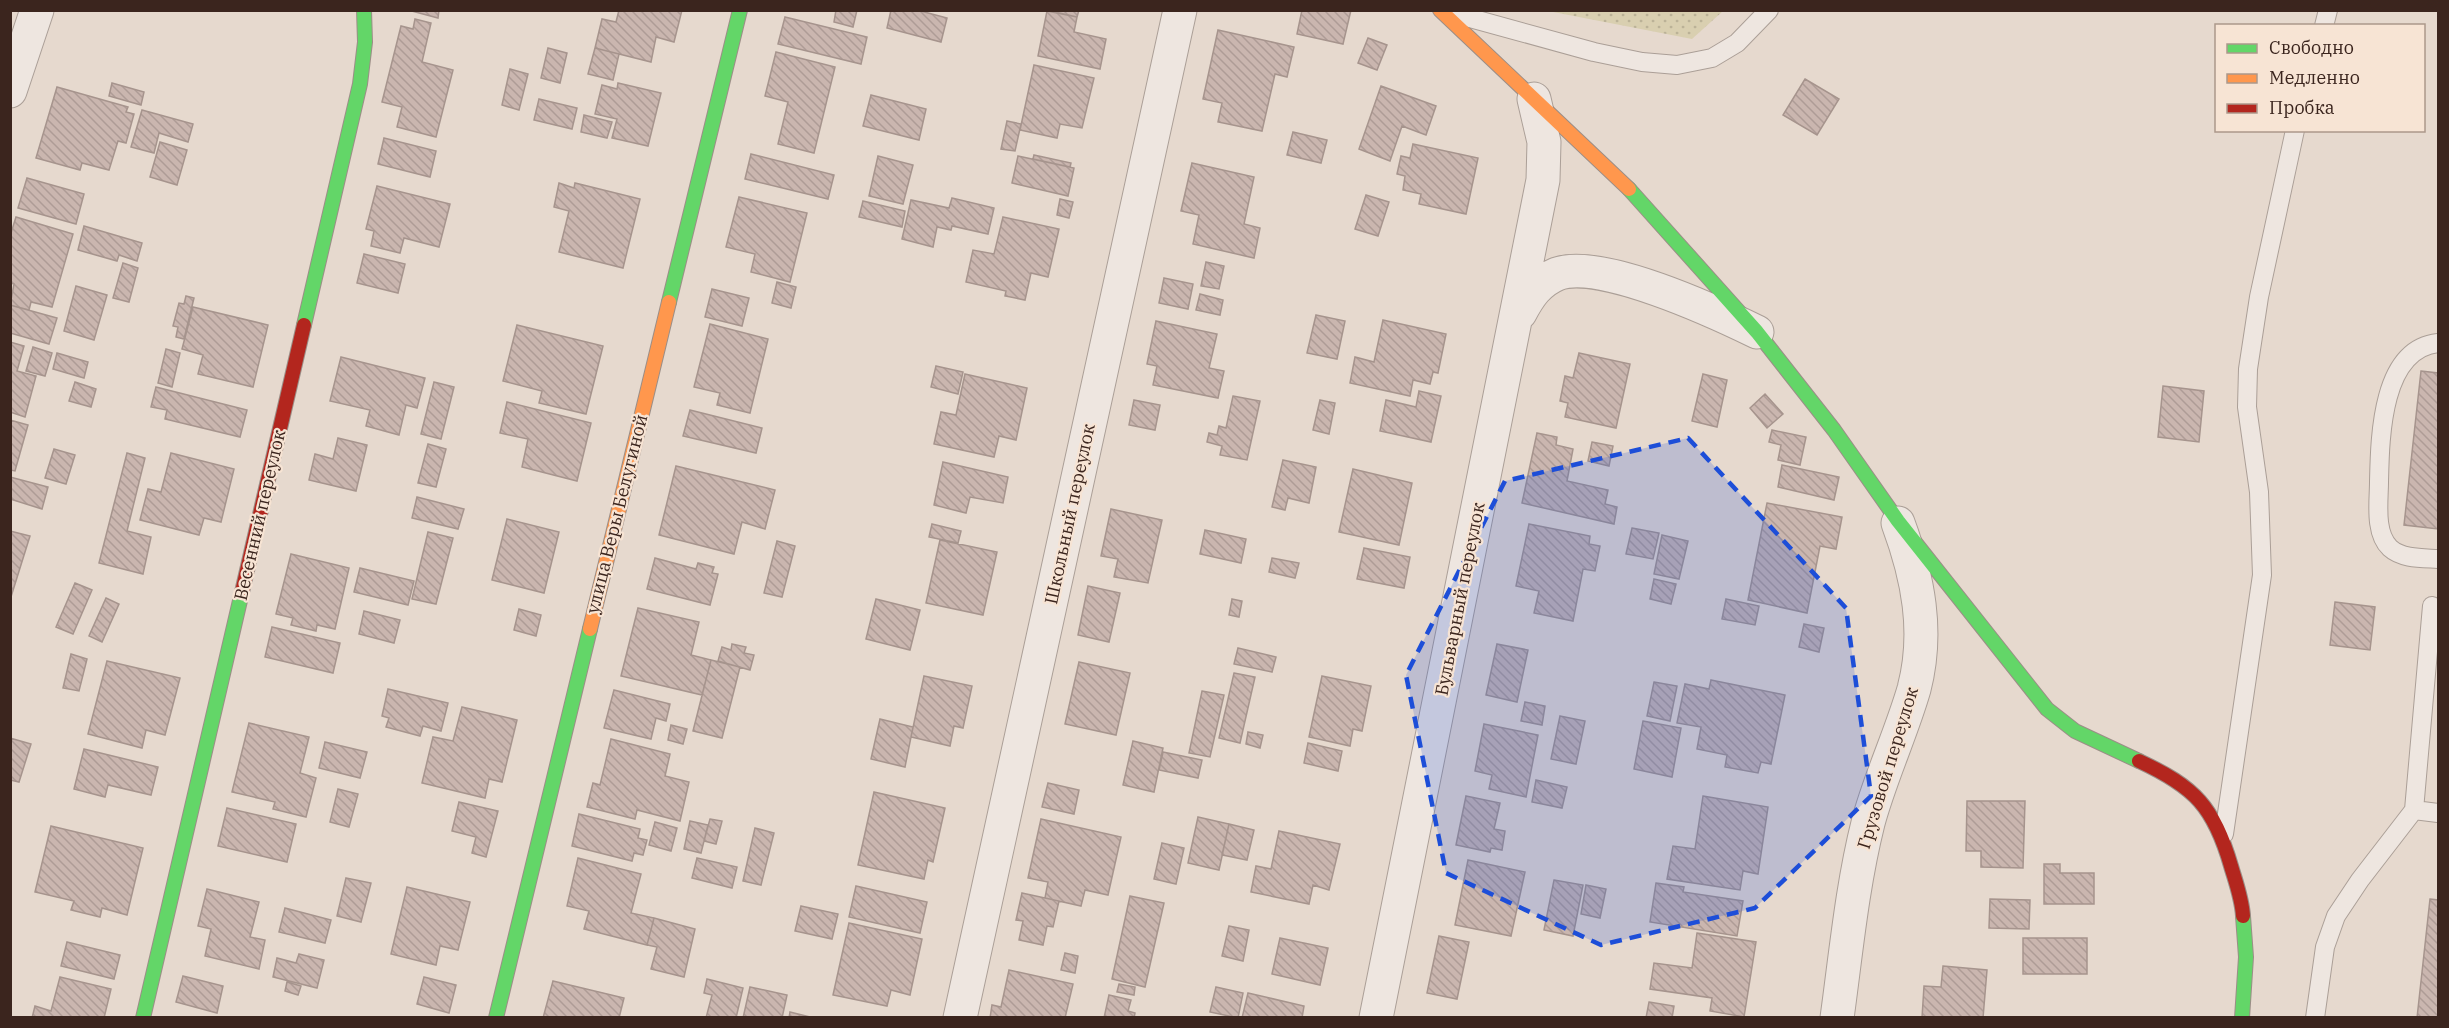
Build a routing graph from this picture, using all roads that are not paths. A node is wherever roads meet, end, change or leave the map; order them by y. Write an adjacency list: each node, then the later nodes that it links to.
1 (37, 10): 8 (street)
2 (364, 10): 20 (street, Весенний переулок)
3 (740, 10): 21 (street, улица Веры Белугиной)
4 (1180, 10): 22 (street, Школьный переулок)
5 (1441, 10): 7 (lane); 9 (street)
6 (1769, 10): 7 (lane)
7 (1752, 18)
8 (10, 91)
9 (1534, 99): 11 (street, Бульварный переулок); 12 (street)
10 (2295, 132): 19 (lane)
11 (1516, 320): 12 (street); 23 (street, Бульварный переулок)
12 (1756, 332): 14 (street)
13 (2439, 343): 15 (lane)
14 (1898, 521): 19 (street); 24 (street, Грузовой переулок)
15 (2439, 559)
16 (2432, 606): 17 (lane)
17 (2414, 810): 18 (lane); 26 (lane)
18 (2439, 813)
19 (2223, 838): 25 (street)
20 (143, 1017)
21 (496, 1017)
22 (960, 1017)
23 (1376, 1017)
24 (1837, 1017)
25 (2242, 1017)
26 (2315, 1017)

